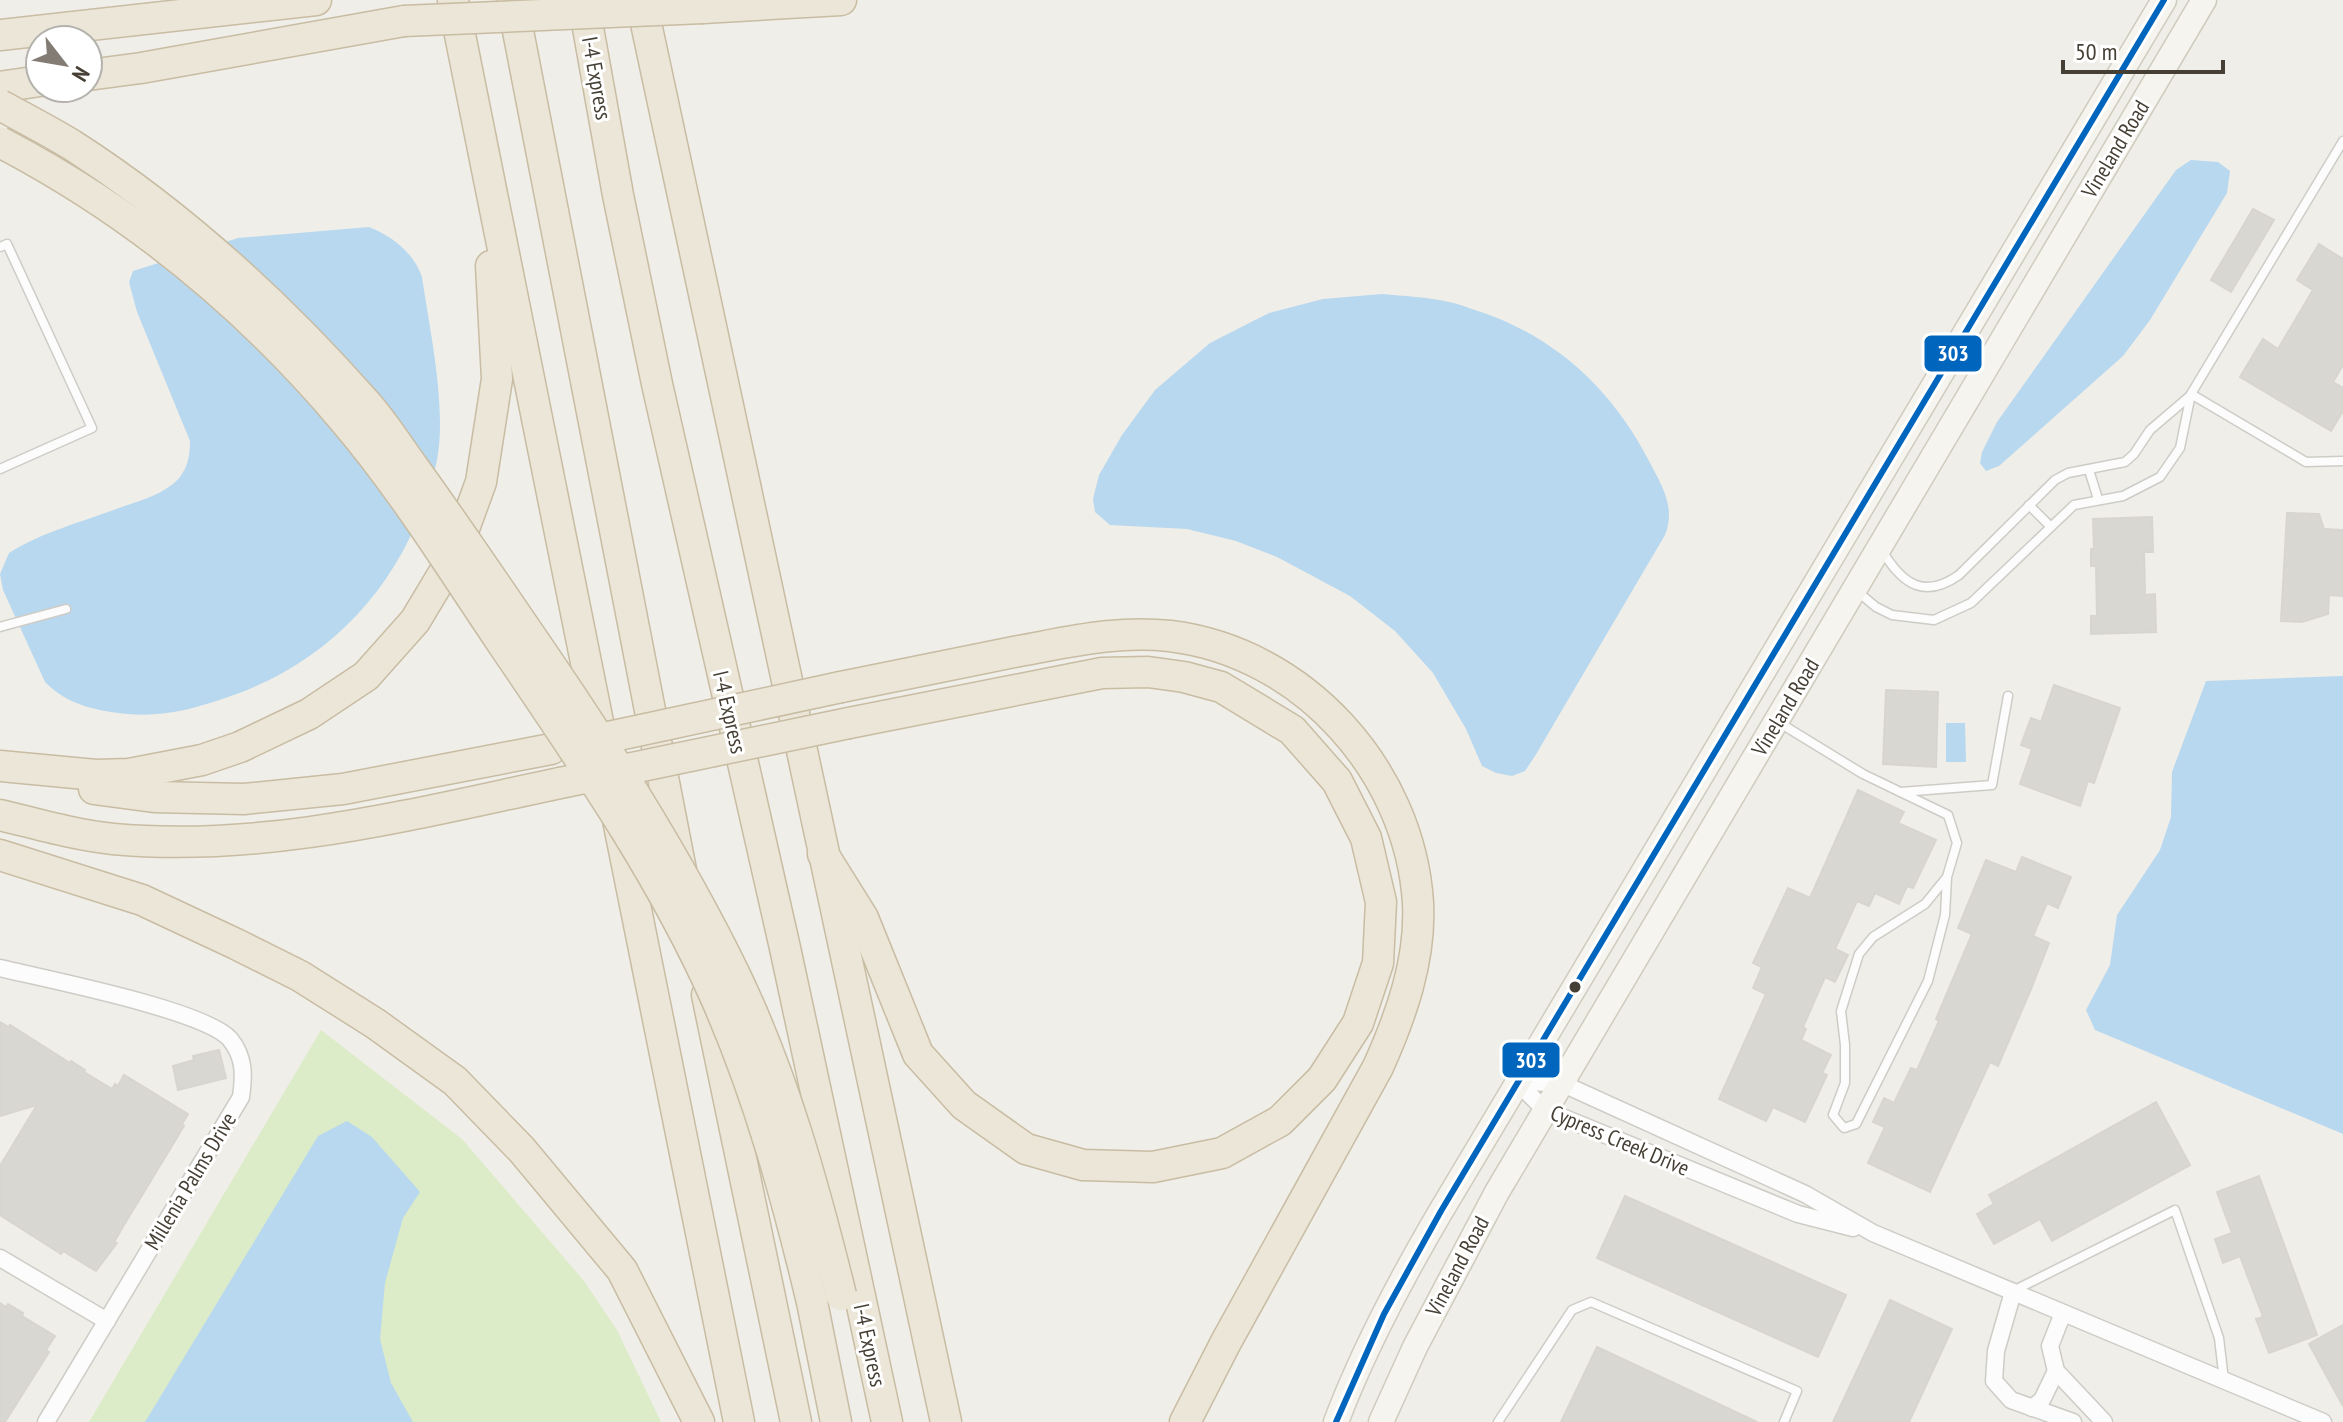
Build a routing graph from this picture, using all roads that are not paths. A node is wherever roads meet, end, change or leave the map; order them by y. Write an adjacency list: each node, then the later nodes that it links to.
1 (316, 0): 9 (highway)
2 (453, 0): 16 (highway)
3 (512, 0): 54 (highway)
4 (583, 0): 57 (highway, I-4 Express)
5 (641, 0): 36 (highway)
6 (841, 0): 10 (highway, bridge)
7 (2164, 0): 26 (street, Vineland Road)
8 (2204, 0): 25 (street, Vineland Road)
9 (0, 35)
10 (104, 73)
11 (24, 83): 12 (highway)
12 (0, 87)
13 (0, 105): 56 (highway, bridge)
14 (2343, 141): 18 (lane)
15 (0, 142): 55 (highway, bridge)
16 (486, 164): 33 (highway); 53 (highway)
17 (0, 247): 20 (lane)
18 (2191, 394): 19 (lane); 21 (lane); 22 (lane)
19 (2343, 461)
20 (0, 469)
21 (2089, 470): 22 (lane); 23 (lane)
22 (2098, 499): 24 (lane)
23 (2029, 505): 24 (lane); 25 (lane)
24 (2050, 526): 27 (lane)
25 (1880, 547): 27 (street, Vineland Road)
26 (1823, 570): 27 (street); 31 (street, Vineland Road)
27 (1855, 589): 32 (street, Vineland Road)
28 (66, 609): 29 (lane)
29 (0, 627)
30 (2008, 696): 34 (lane)
31 (1744, 701): 32 (street); 40 (street, Vineland Road)
32 (1777, 722): 34 (lane); 41 (street, Vineland Road)
33 (0, 766): 59 (highway, bridge)
34 (1901, 792): 38 (lane)
35 (0, 815): 36 (highway, bridge)
36 (823, 854): 58 (highway)
37 (0, 855): 52 (highway)
38 (1947, 877): 38 (lane)
39 (0, 968): 47 (street, Millenia Palms Drive)
40 (1517, 1082): 41 (street, Cypress Creek Drive); 42 (street, Cypress Creek Drive); 60 (street, Vineland Road)
41 (1561, 1083): 42 (street, Vineland Road); 43 (street, Cypress Creek Drive)
42 (1545, 1110): 43 (street, Cypress Creek Drive); 61 (street, Vineland Road)
43 (1873, 1233): 45 (street, Cypress Creek Drive)
44 (0, 1258): 47 (street)
45 (2013, 1292): 46 (street, Cypress Creek Drive); 49 (lane); 50 (street)
46 (2063, 1313): 48 (street); 49 (street, Cypress Creek Drive)
47 (107, 1321): 51 (street, Millenia Palms Drive)
48 (2056, 1371): 50 (street); 65 (street)
49 (2225, 1382): 66 (street, Cypress Creek Drive)
50 (2032, 1408): 64 (street)
51 (46, 1422)
52 (699, 1422)
53 (739, 1422)
54 (796, 1422)
55 (836, 1422)
56 (866, 1422)
57 (887, 1422)
58 (946, 1422)
59 (1185, 1422)
60 (1336, 1422)
61 (1381, 1422)
62 (1498, 1422): 63 (lane)
63 (1784, 1422)
64 (2073, 1422)
65 (2104, 1422)
66 (2323, 1422)

